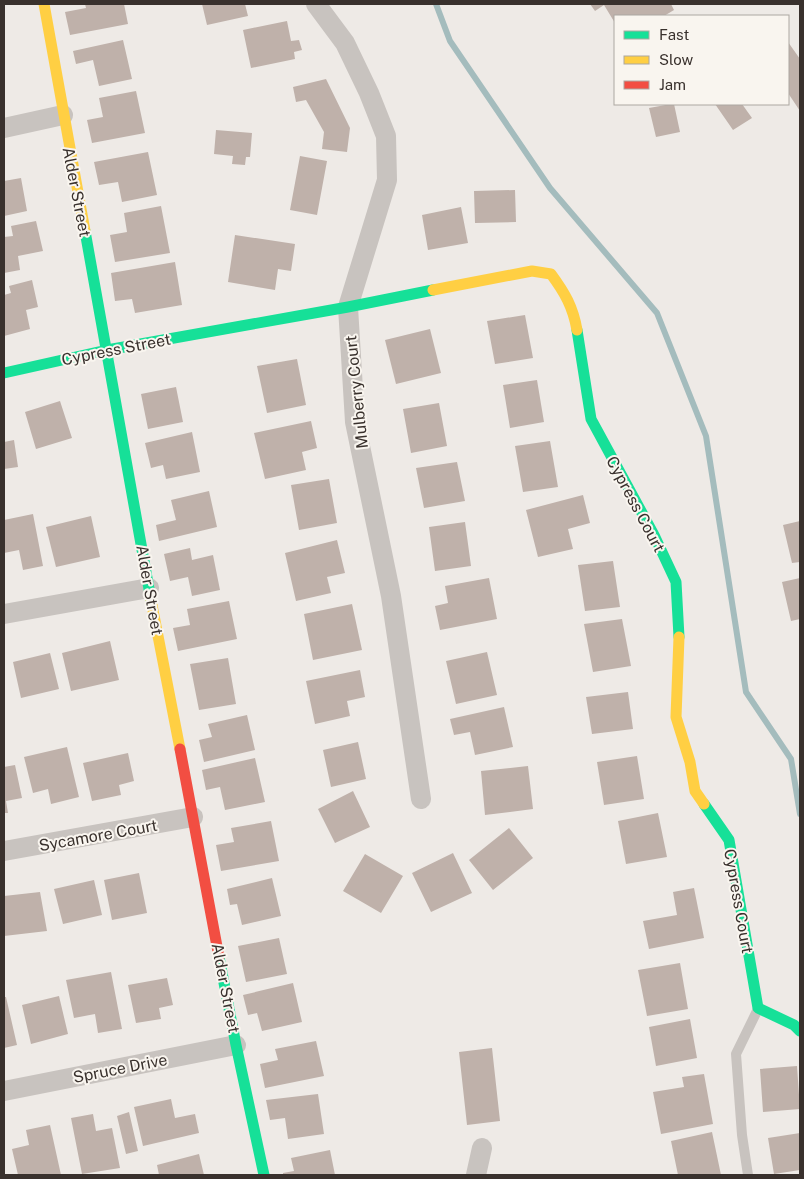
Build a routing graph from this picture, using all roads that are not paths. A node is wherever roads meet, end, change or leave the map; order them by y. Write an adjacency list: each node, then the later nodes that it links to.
1 (44, 4): 3 (street, Alder Street)
2 (316, 4): 5 (street, Mulberry Court)
3 (63, 115): 4 (street); 7 (street, Alder Street)
4 (4, 128)
5 (348, 307): 6 (street, Cypress Court); 11 (street, Mulberry Court); 14 (street, Cypress Court)
6 (229, 327): 7 (street, Cypress Street)
7 (107, 350): 8 (street, Cypress Street); 9 (street, Alder Street)
8 (4, 372)
9 (149, 588): 10 (street); 12 (street, Alder Street)
10 (4, 614)
11 (422, 799)
12 (193, 818): 13 (street, Sycamore Court); 16 (street, Alder Street)
13 (4, 851)
14 (758, 1008): 15 (street); 21 (lane)
15 (800, 1031)
16 (236, 1045): 17 (street, Spruce Drive); 19 (street, Alder Street)
17 (4, 1091)
18 (482, 1148): 20 (street)
19 (264, 1175)
20 (476, 1175)
21 (748, 1175)

